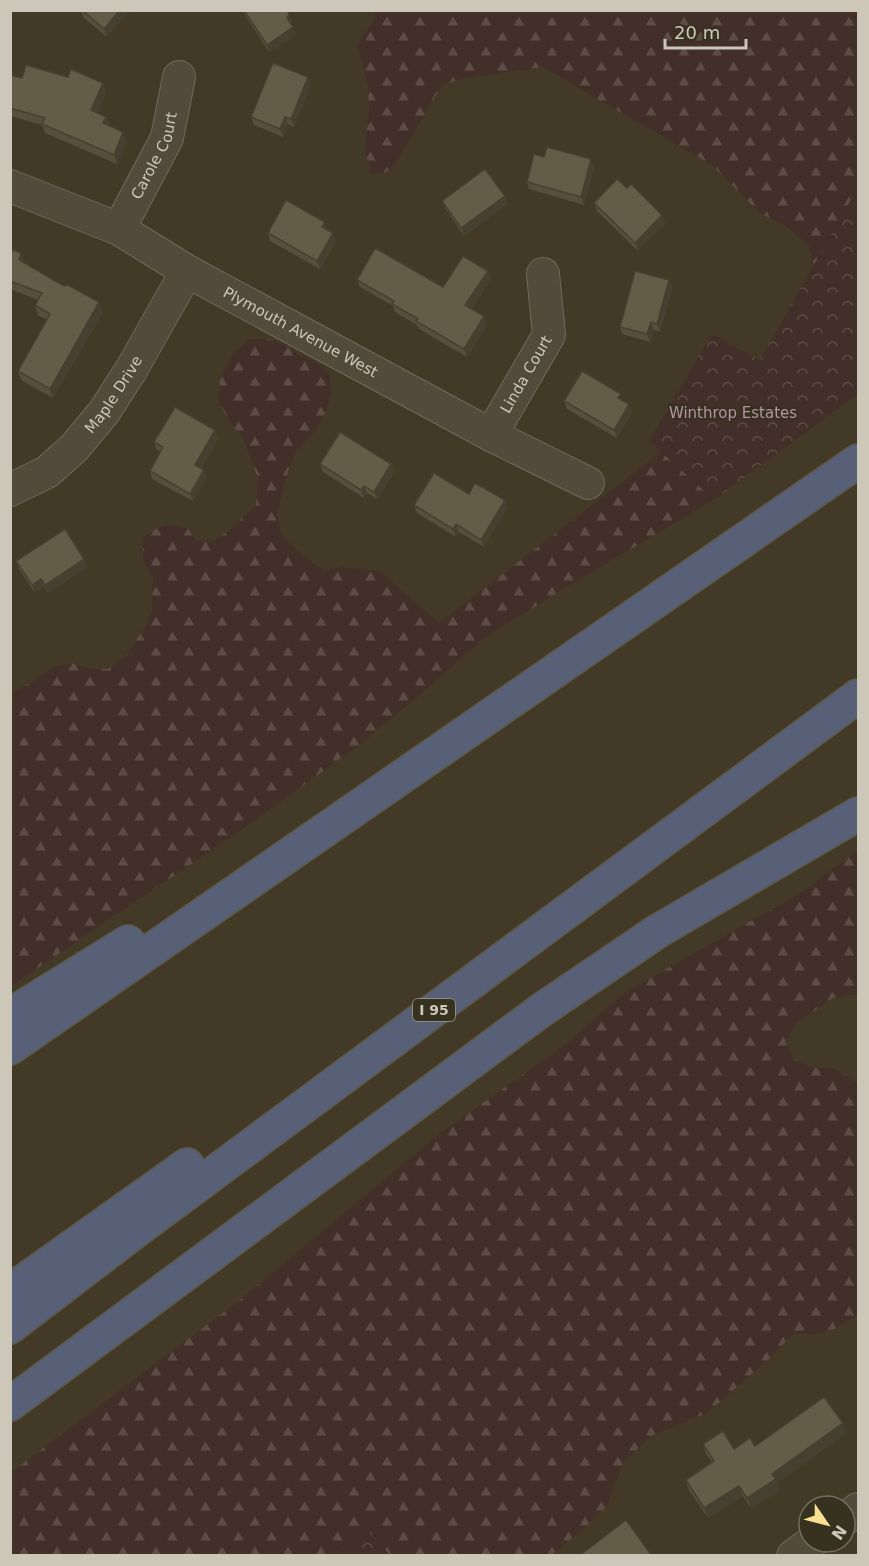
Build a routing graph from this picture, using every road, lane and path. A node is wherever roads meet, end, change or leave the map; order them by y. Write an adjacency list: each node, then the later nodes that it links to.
1 (179, 77): 3 (street, Carole Court)
2 (10, 186): 3 (street, Plymouth Avenue West)
3 (119, 229): 4 (street, Plymouth Avenue West)
4 (186, 271): 6 (street, Plymouth Avenue West); 9 (street, Maple Drive)
5 (543, 274): 6 (street, Linda Court)
6 (491, 435): 8 (street, Plymouth Avenue West)
7 (858, 461): 12 (highway)
8 (588, 483)
9 (10, 490)
10 (858, 672): 16 (highway)
11 (858, 696): 17 (highway, I 95)
12 (367, 801): 14 (highway); 15 (highway)
13 (858, 813): 18 (highway)
14 (10, 1015)
15 (10, 1048)
16 (10, 1291)
17 (10, 1327)
18 (10, 1404)

